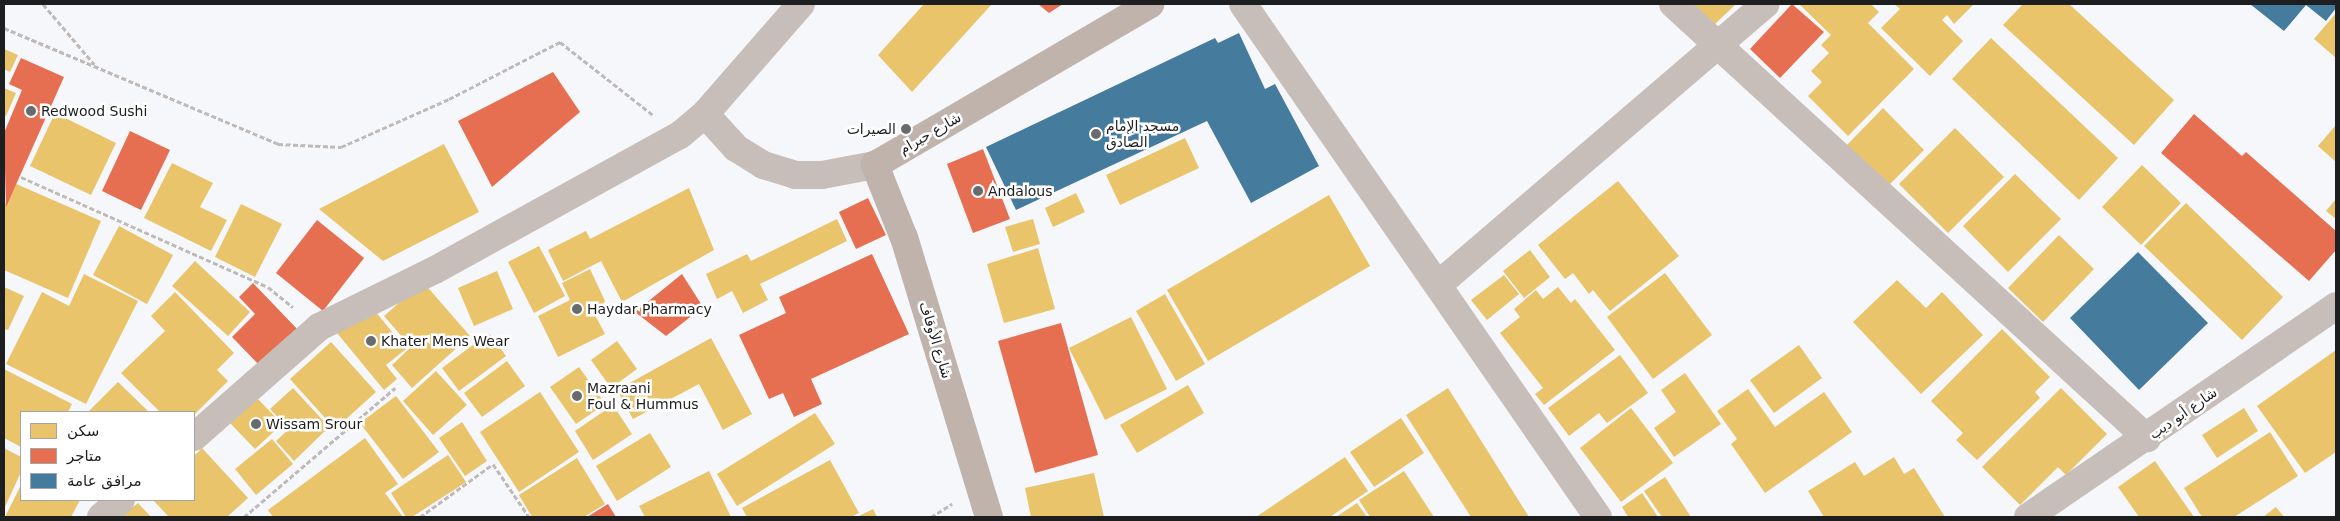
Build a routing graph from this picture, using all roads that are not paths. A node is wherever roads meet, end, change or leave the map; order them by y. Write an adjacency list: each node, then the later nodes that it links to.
1 (801, 4): 7 (street)
2 (1150, 4): 8 (street, شارع حيرام)
3 (1243, 4): 9 (street)
4 (1673, 4): 6 (street)
5 (1766, 4): 6 (street)
6 (1719, 47): 9 (street); 12 (street)
7 (705, 114): 8 (street, شارع حيرام); 11 (street)
8 (875, 166): 15 (street, شارع الأوقاف)
9 (1439, 284): 16 (street)
10 (2336, 306): 12 (street, شارع أبو ديب)
11 (195, 436)
12 (2147, 438): 17 (street, شارع أبو ديب)
13 (121, 501): 14 (street)
14 (101, 517)
15 (989, 517)
16 (1598, 517)
17 (2028, 517)

